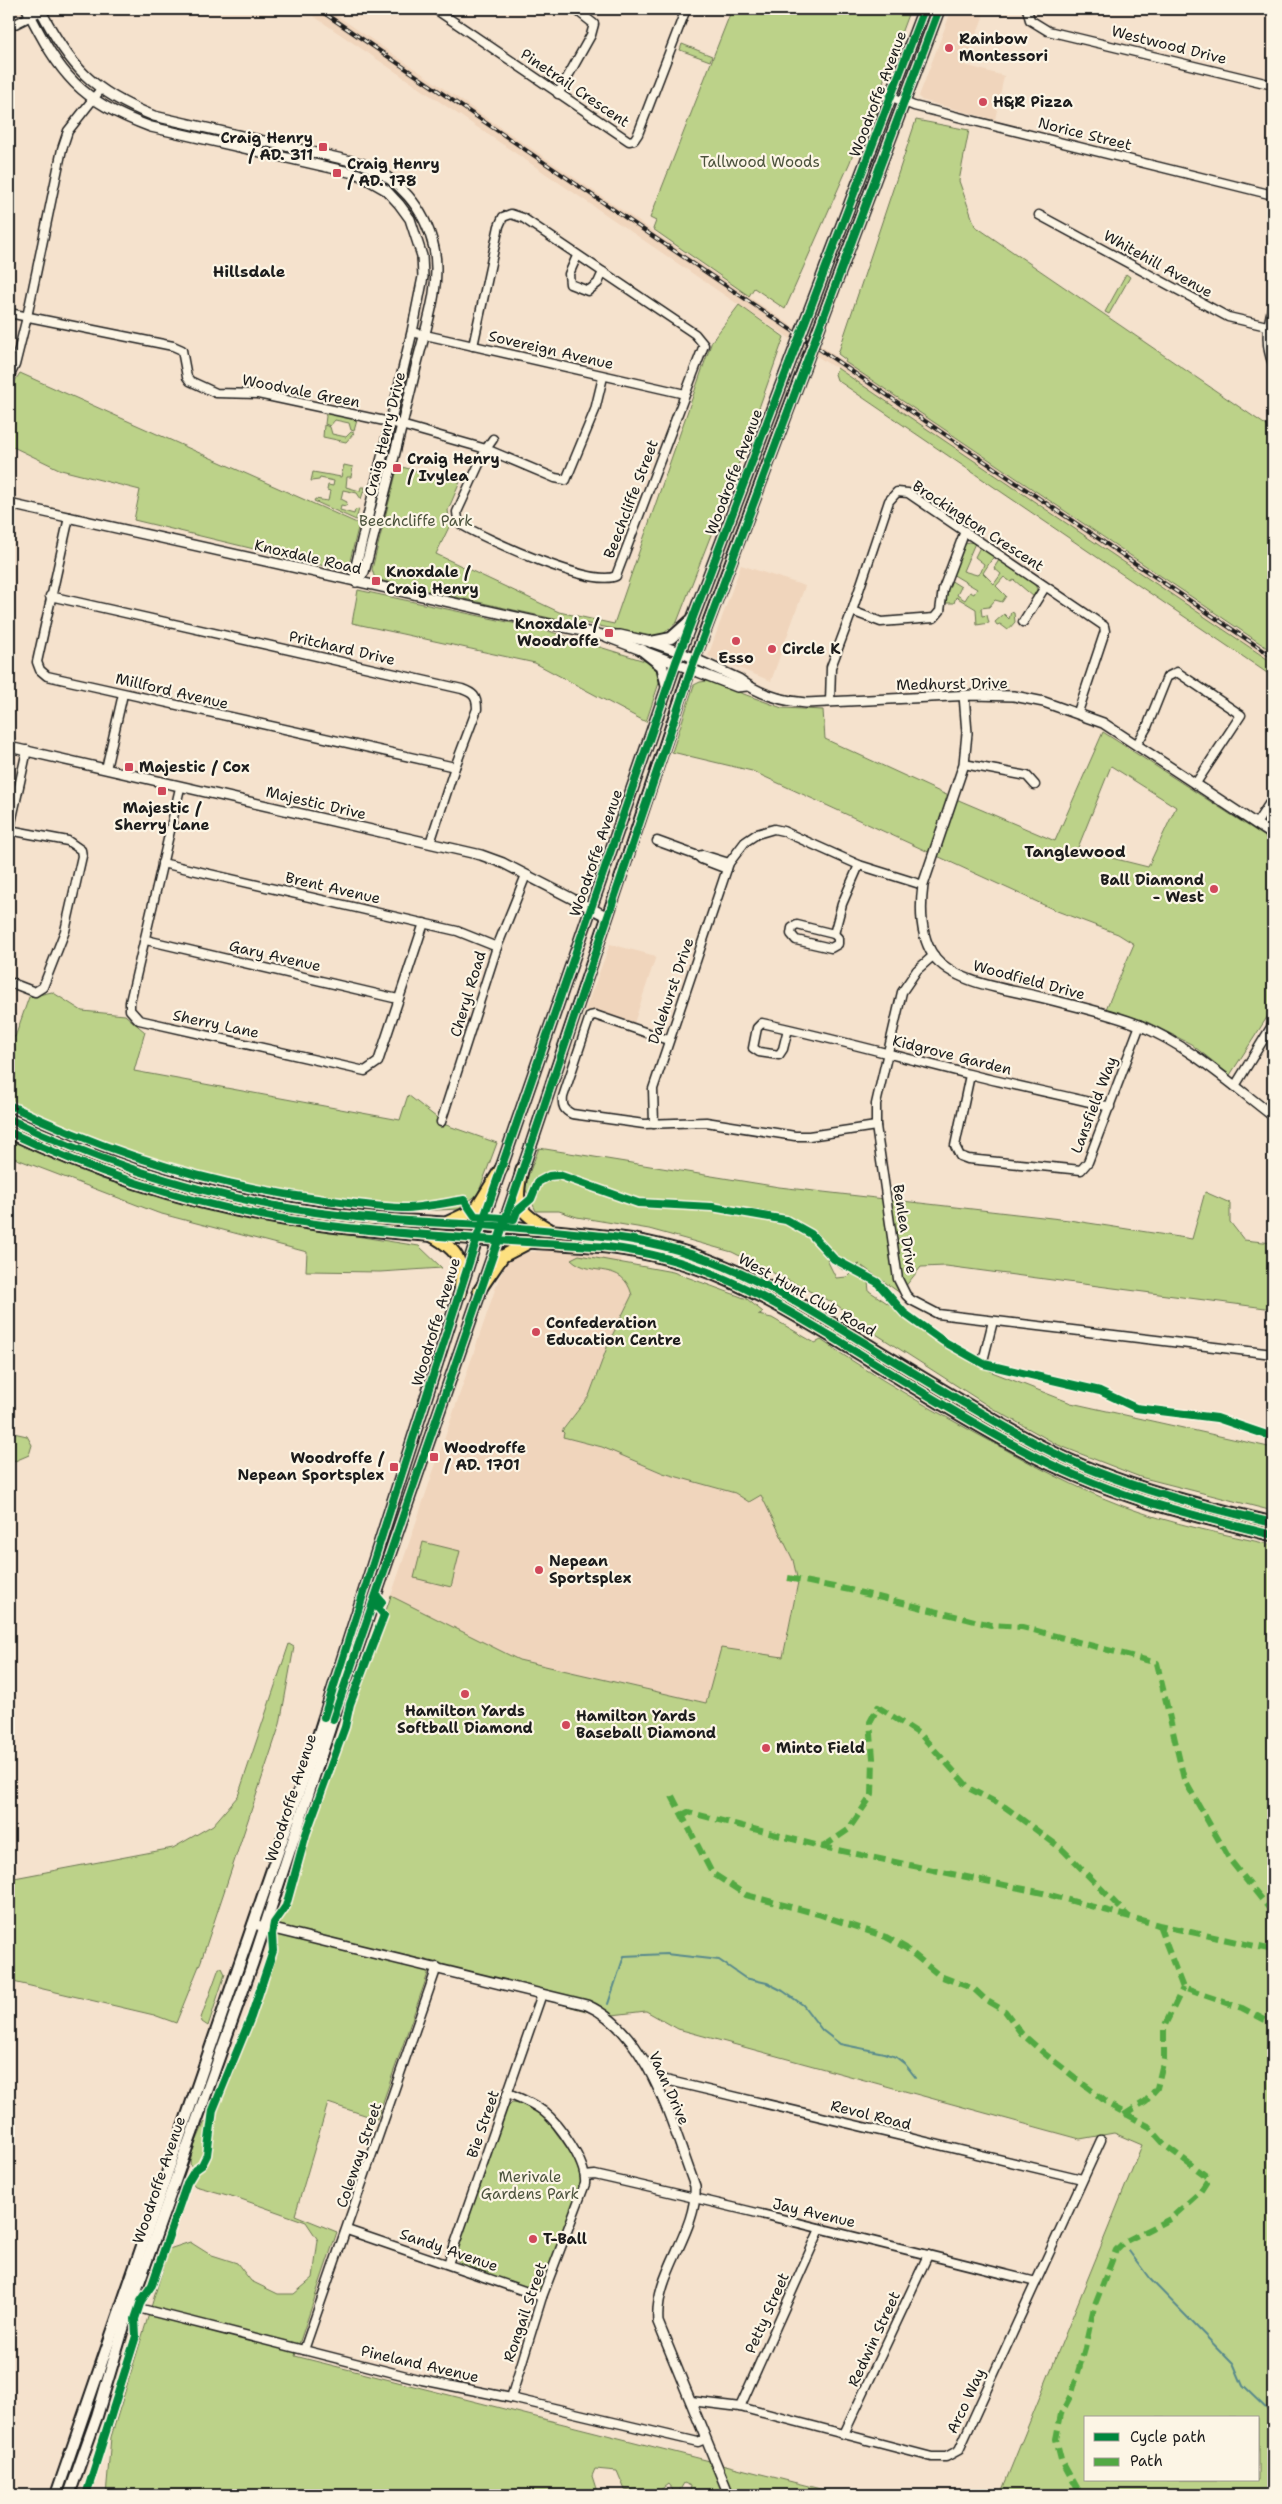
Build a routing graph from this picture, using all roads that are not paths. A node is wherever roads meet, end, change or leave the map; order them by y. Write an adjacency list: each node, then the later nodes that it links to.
1 (434, 9): 12 (street, Pinetrail Crescent)
2 (575, 9): 12 (street)
3 (686, 9): 12 (street, Pinetrail Crescent)
4 (924, 9): 13 (main road, Woodroffe Avenue)
5 (939, 9): 15 (main road, Woodroffe Avenue)
6 (1027, 9): 10 (street, Westwood Drive)
7 (40, 10): 8 (street); 11 (street, Craig Henry Drive)
8 (29, 12): 9 (street); 14 (street, Craig Henry Drive)
9 (9, 27)
10 (1273, 85)
11 (101, 89): 14 (street); 27 (street, Craig Henry Drive)
12 (558, 94)
13 (892, 96): 15 (street, Norice Street); 20 (main road, Woodroffe Avenue)
14 (93, 98): 24 (street); 26 (street, Craig Henry Drive)
15 (905, 102): 16 (street, Norice Street); 21 (main road, Woodroffe Avenue)
16 (1273, 195)
17 (1039, 215): 25 (street, Whitehill Avenue)
18 (578, 256): 19 (street); 19 (street); 28 (street)
19 (603, 272): 34 (street)
20 (815, 297): 21 (main road); 30 (main road, Woodroffe Avenue)
21 (830, 304): 33 (main road, Woodroffe Avenue)
22 (1273, 304): 25 (street)
23 (9, 313): 24 (street)
24 (27, 317): 31 (street); 35 (street, Woodvale Green)
25 (1267, 326): 29 (street)
26 (412, 332): 27 (street, Sovereign Avenue); 35 (street, Craig Henry Drive)
27 (424, 334): 28 (street, Sovereign Avenue); 36 (street, Craig Henry Drive)
28 (473, 346): 32 (street, Sovereign Avenue)
29 (1273, 364)
30 (785, 376): 33 (main road); 46 (main road, Woodroffe Avenue)
31 (9, 377)
32 (604, 377): 34 (street, Sovereign Avenue); 38 (street)
33 (800, 382): 52 (main road, Woodroffe Avenue)
34 (685, 394): 38 (street, Beechcliffe Street)
35 (390, 423): 36 (street); 42 (street, Craig Henry Drive)
36 (402, 425): 38 (street); 42 (street, Craig Henry Drive)
37 (493, 438): 38 (street)
38 (486, 449)
39 (9, 504): 40 (street, Knoxdale Road)
40 (69, 516): 42 (street, Knoxdale Road); 44 (street, Millford Avenue)
41 (965, 531): 43 (street, Brockington Crescent); 45 (street); 45 (street, Brockington Crescent)
42 (356, 582): 48 (street, Knoxdale Road)
43 (1045, 587): 47 (street); 59 (street, Brockington Crescent)
44 (50, 596): 56 (street, Millford Avenue); 64 (street, Pritchard Drive)
45 (852, 611): 58 (street, Brockington Crescent)
46 (692, 618): 49 (main road); 51 (main road, Woodroffe Avenue)
47 (1023, 622)
48 (602, 635): 49 (street, Knoxdale Road); 50 (street, Knoxdale Road)
49 (651, 642): 51 (street, Knoxdale Road)
50 (642, 650): 51 (street, Knoxdale Road); 55 (main road)
51 (678, 657): 52 (street, Knoxdale Road); 53 (street, Knoxdale Road); 55 (main road, Woodroffe Avenue)
52 (695, 659): 53 (main road, Woodroffe Avenue); 54 (street, Medhurst Drive)
53 (691, 670): 54 (street, Medhurst Drive); 81 (main road, Woodroffe Avenue)
54 (747, 686): 58 (street, Medhurst Drive)
55 (668, 688): 80 (main road, Woodroffe Avenue)
56 (123, 694): 64 (street, Millford Avenue); 65 (street)
57 (964, 695): 58 (street, Medhurst Drive); 59 (street, Medhurst Drive); 63 (street)
58 (830, 702)
59 (1078, 712): 60 (street, Medhurst Drive)
60 (1137, 744): 66 (street, Medhurst Drive); 66 (street)
61 (9, 747): 62 (street, Majestic Drive)
62 (27, 750): 65 (street, Majestic Drive); 71 (street)
63 (964, 764): 67 (street); 79 (street)
64 (455, 768): 74 (street, Pritchard Drive)
65 (106, 769): 68 (street, Majestic Drive)
66 (1196, 783): 70 (street, Medhurst Drive)
67 (1035, 784)
68 (180, 788): 74 (street, Majestic Drive); 75 (street, Sherry Lane)
69 (1273, 798): 70 (street)
70 (1256, 824): 72 (street, Medhurst Drive)
71 (9, 831): 87 (street)
72 (1273, 835)
73 (657, 841): 77 (street)
74 (430, 843): 78 (street, Majestic Drive)
75 (162, 863): 82 (street, Brent Avenue); 84 (street, Sherry Lane)
76 (859, 865): 77 (street, Dalehurst Drive); 79 (street, Dalehurst Drive); 83 (street)
77 (728, 866): 94 (street, Dalehurst Drive)
78 (526, 875): 80 (street, Majestic Drive); 85 (street, Cheryl Road)
79 (923, 885): 86 (street)
80 (592, 909): 81 (street, Majestic Drive); 88 (main road, Woodroffe Avenue)
81 (606, 916): 89 (main road, Woodroffe Avenue)
82 (424, 923): 85 (street, Brent Avenue); 90 (street, Sherry Lane)
83 (834, 934): 83 (street)
84 (146, 940): 90 (street, Gary Avenue); 90 (street, Sherry Lane)
85 (497, 947): 101 (street, Cheryl Road)
86 (934, 955): 92 (street, Woodfield Drive); 95 (street, Benlea Drive)
87 (9, 982)
88 (565, 988): 89 (main road); 105 (main road, Woodroffe Avenue)
89 (581, 993): 106 (main road, Woodroffe Avenue)
90 (398, 999)
91 (1273, 1024): 97 (street)
92 (1140, 1025): 97 (street, Woodfield Drive); 98 (street, Lansfield Way)
93 (788, 1029): 93 (street, Kidgrove Garden); 95 (street, Kidgrove Garden)
94 (668, 1040): 102 (street, Dalehurst Drive); 102 (street)
95 (888, 1053): 96 (street, Kidgrove Garden); 103 (street, Benlea Drive)
96 (970, 1075): 98 (street, Kidgrove Garden); 98 (street, Lansfield Way)
97 (1234, 1086): 99 (street, Woodfield Drive)
98 (1110, 1107)
99 (1273, 1116)
100 (9, 1119): 107 (main road, West Hunt Club Road)
101 (441, 1122)
102 (654, 1124): 103 (street)
103 (876, 1126): 117 (street, Benlea Drive)
104 (9, 1132): 111 (main road, West Hunt Club Road)
105 (502, 1167): 107 (main road); 108 (main road, Woodroffe Avenue)
106 (522, 1169): 109 (main road, Woodroffe Avenue); 110 (main road)
107 (446, 1223): 108 (main road, West Hunt Club Road)
108 (482, 1225): 109 (main road, West Hunt Club Road); 112 (main road, Woodroffe Avenue)
109 (502, 1227): 110 (main road, West Hunt Club Road); 113 (main road, Woodroffe Avenue)
110 (550, 1230): 122 (main road, West Hunt Club Road)
111 (428, 1234): 112 (main road, West Hunt Club Road); 116 (main road)
112 (477, 1238): 113 (main road, West Hunt Club Road); 116 (main road, Woodroffe Avenue)
113 (498, 1240): 114 (main road, West Hunt Club Road); 115 (main road, Woodroffe Avenue)
114 (532, 1242): 115 (main road); 123 (main road, West Hunt Club Road)
115 (479, 1291): 121 (main road, Woodroffe Avenue)
116 (460, 1294): 120 (main road, Woodroffe Avenue)
117 (993, 1322): 118 (street, Benlea Drive); 119 (street)
118 (1273, 1354)
119 (984, 1358)
120 (420, 1421): 121 (main road); 124 (main road, Woodroffe Avenue)
121 (433, 1425): 125 (main road, Woodroffe Avenue)
122 (1273, 1523)
123 (1273, 1535)
124 (253, 1924): 125 (street, Vaan Drive); 147 (main road, Woodroffe Avenue)
125 (264, 1927): 126 (street, Vaan Drive); 140 (main road, Woodroffe Avenue)
126 (438, 1967): 127 (street, Vaan Drive); 135 (street, Coleway Street)
127 (542, 1994): 128 (street, Vaan Drive); 129 (street, Bie Street)
128 (653, 2077): 132 (street, Revol Road); 133 (street, Vaan Drive)
129 (508, 2093): 131 (street); 137 (street, Bie Street)
130 (1101, 2140): 132 (street, Arco Way)
131 (586, 2176): 133 (street, Jay Avenue); 139 (street, Rongail Street)
132 (1082, 2179): 138 (street, Arco Way)
133 (696, 2198): 134 (street, Jay Avenue); 143 (street)
134 (820, 2229): 136 (street, Jay Avenue); 144 (street, Petty Street)
135 (347, 2230): 137 (street, Sandy Avenue); 141 (street, Coleway Street)
136 (928, 2255): 138 (street, Jay Avenue); 145 (street, Redwin Street)
137 (448, 2264): 139 (street, Sandy Avenue)
138 (1036, 2282): 145 (street, Arco Way)
139 (542, 2297): 142 (street, Rongail Street)
140 (130, 2306): 141 (street, Pineland Avenue); 148 (main road, Woodroffe Avenue)
141 (304, 2350): 142 (street, Pineland Avenue)
142 (511, 2398): 146 (street, Pineland Avenue)
143 (691, 2401): 144 (street, Arco Way); 146 (street)
144 (740, 2407): 145 (street, Arco Way)
145 (844, 2434)
146 (705, 2440): 149 (street)
147 (56, 2495)
148 (69, 2495)
149 (729, 2495)

